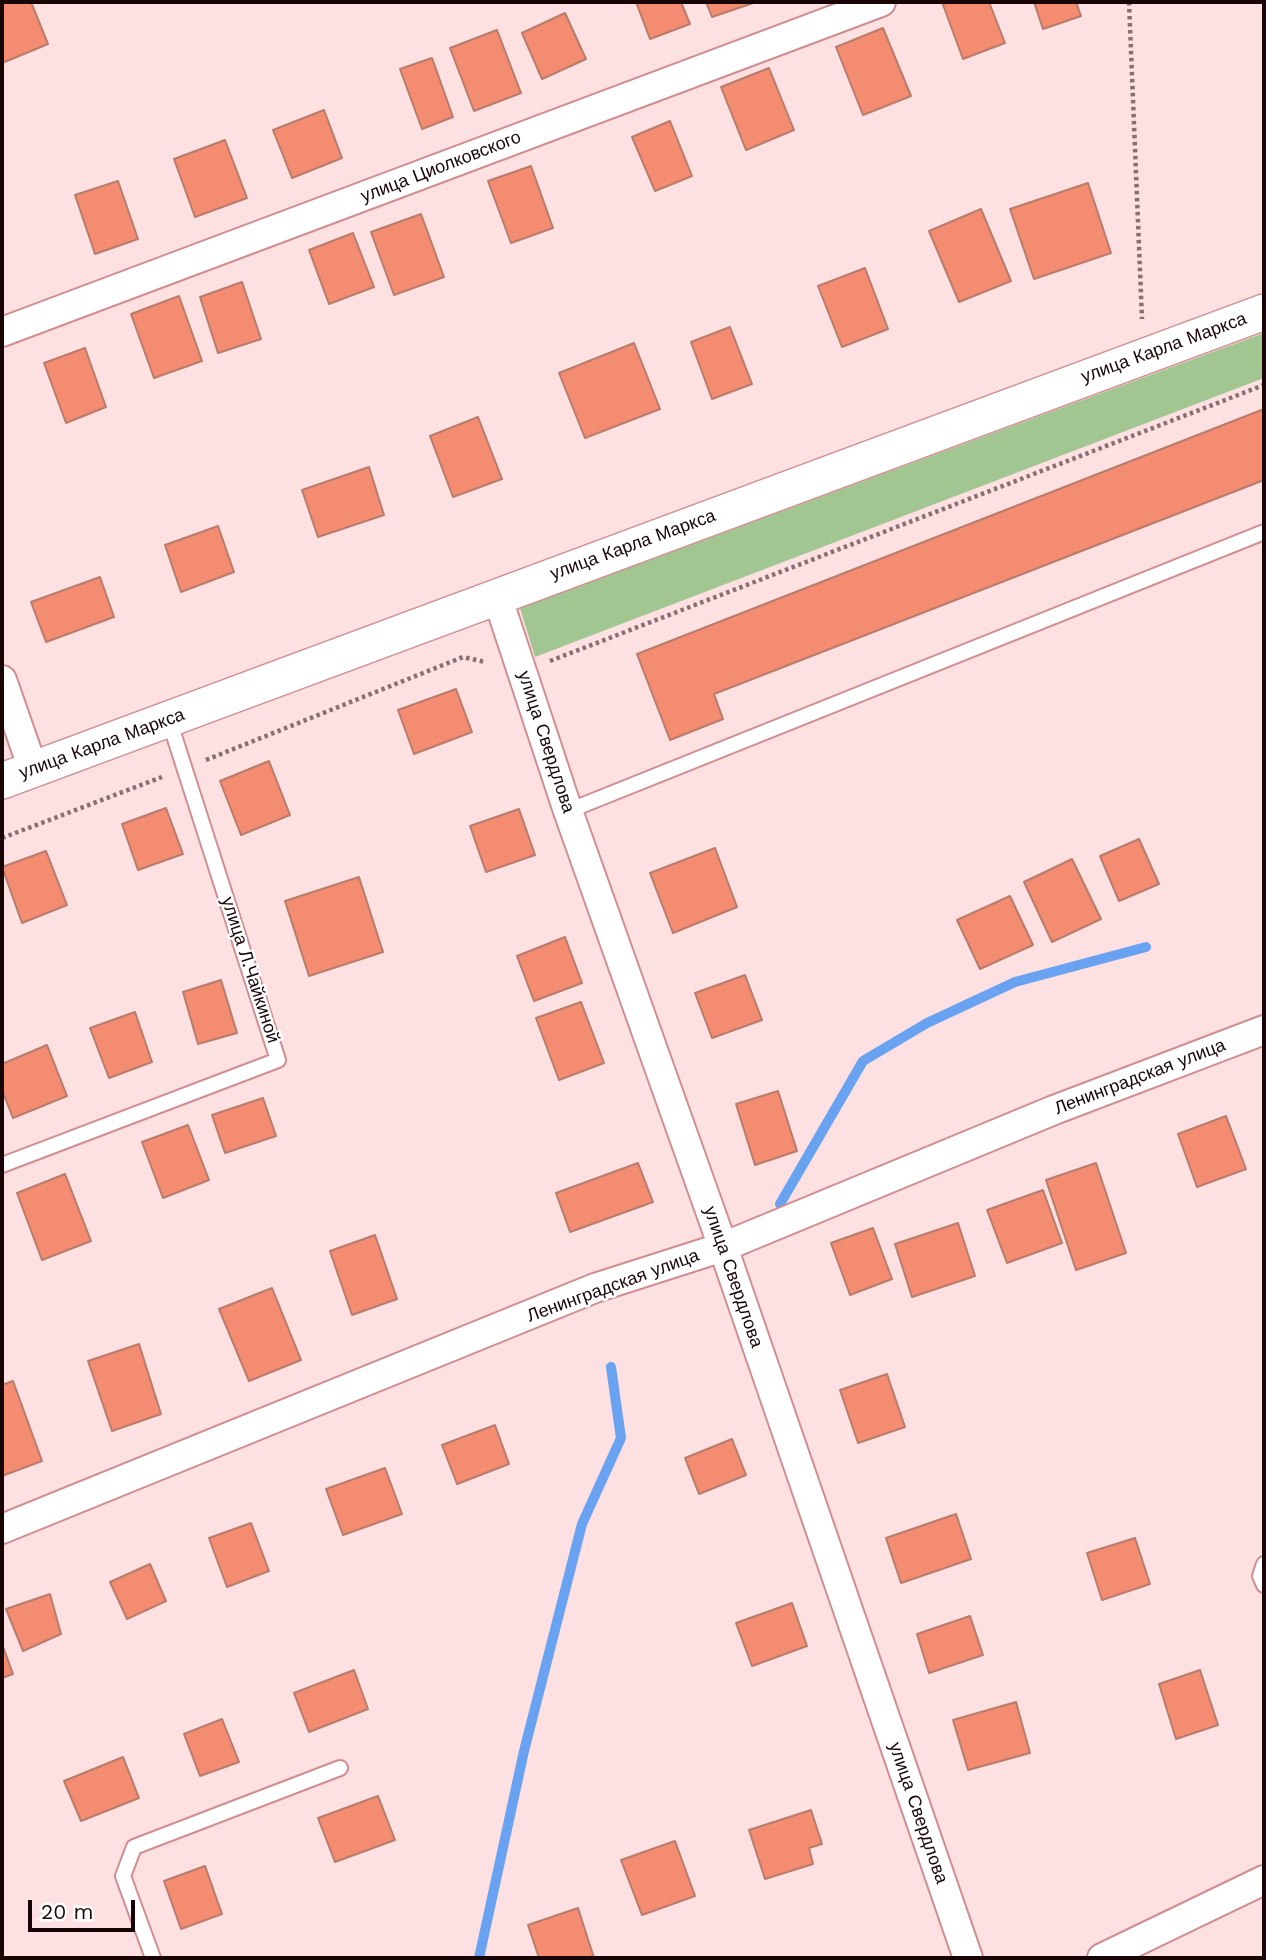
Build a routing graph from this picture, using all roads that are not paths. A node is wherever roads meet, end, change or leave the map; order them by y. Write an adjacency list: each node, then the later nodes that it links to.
1 (881, 2): 3 (street, улица Циолковского)
2 (1264, 312): 5 (street, улица Карла Маркса)
3 (2, 332)
4 (1264, 532): 9 (lane)
5 (497, 596): 7 (street, улица Карла Маркса); 9 (street, улица Свердлова)
6 (2, 680): 8 (street)
7 (169, 720): 8 (street, улица Карла Маркса); 11 (lane, улица Л.Чайкиной)
8 (17, 775)
9 (568, 811): 12 (street, улица Свердлова)
10 (1264, 1030): 12 (street, Ленинградская улица)
11 (2, 1165)
12 (723, 1247): 13 (street, Ленинградская улица); 19 (street, улица Свердлова)
13 (2, 1529)
14 (1264, 1564): 15 (lane)
15 (1264, 1585)
16 (340, 1768): 18 (lane)
17 (1264, 1880): 20 (street)
18 (153, 1958)
19 (968, 1958)
20 (1102, 1958)

